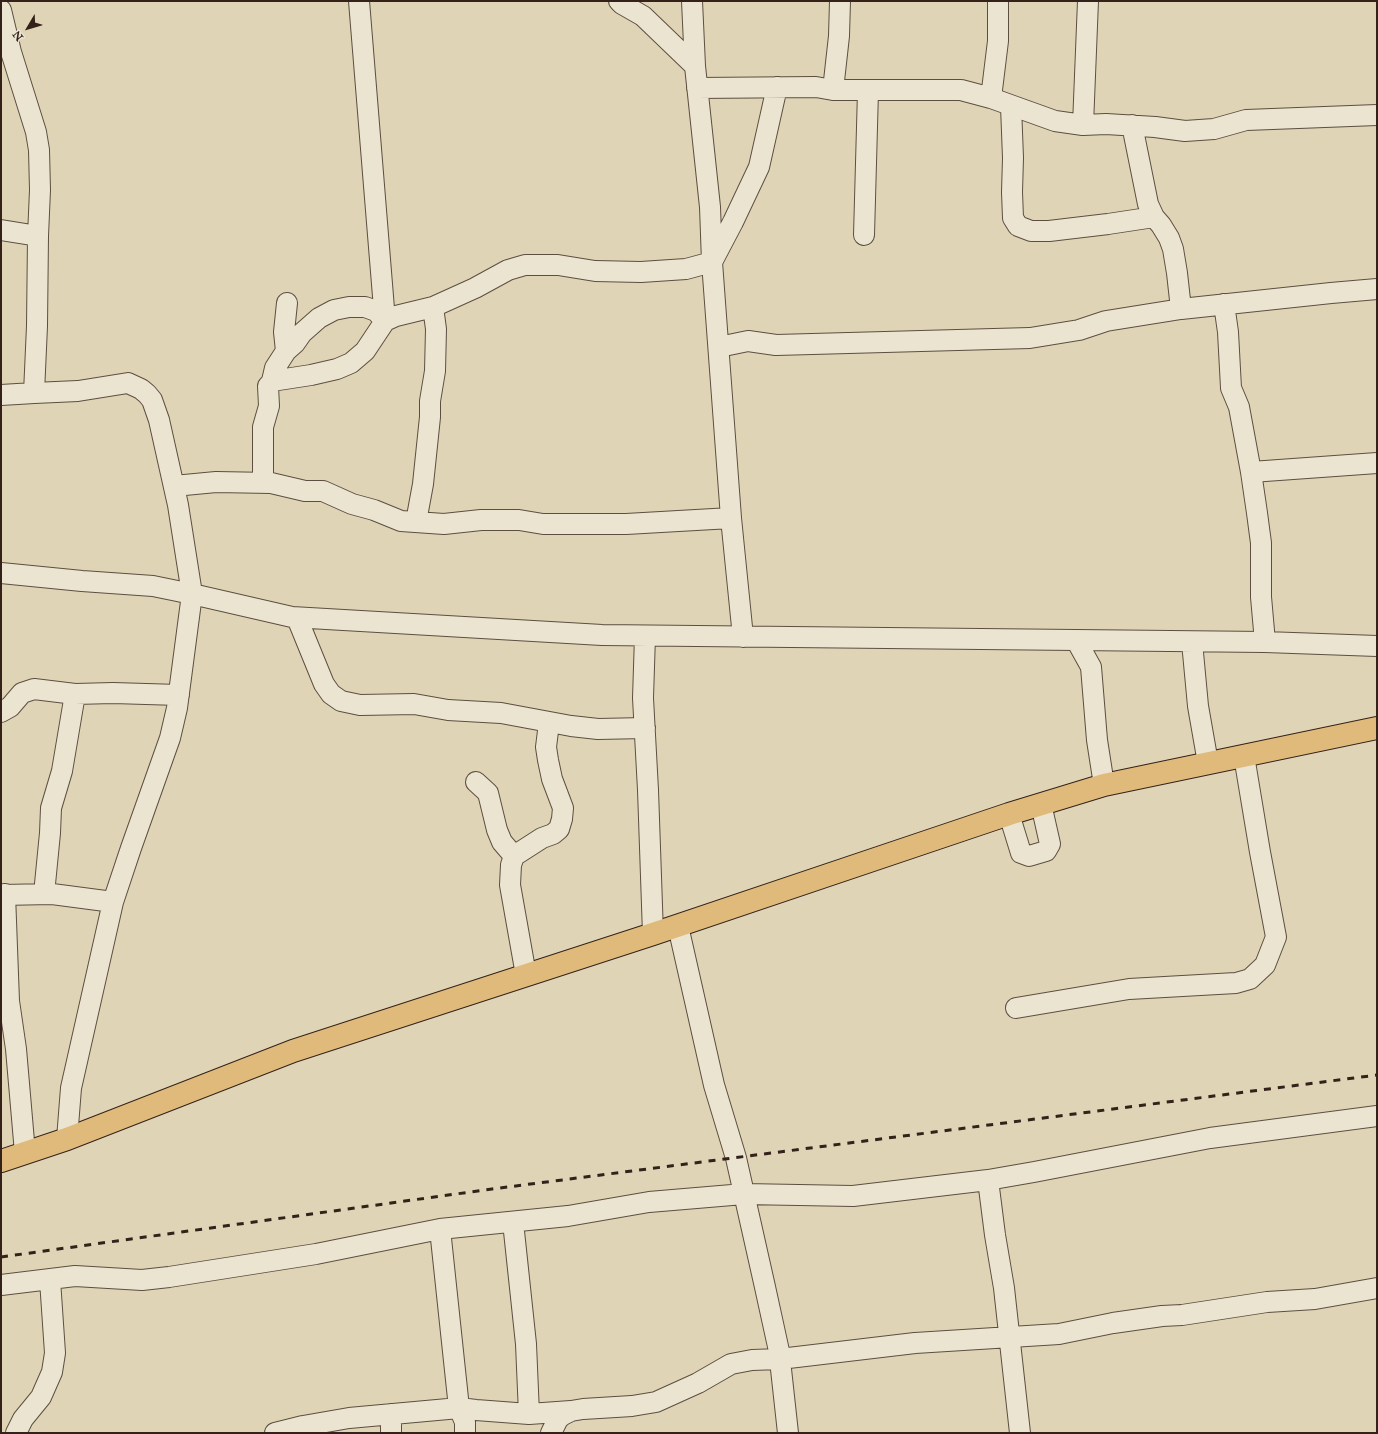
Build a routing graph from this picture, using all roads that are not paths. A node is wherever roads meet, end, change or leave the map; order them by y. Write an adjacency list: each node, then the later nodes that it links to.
1 (359, 1): 29 (street)
2 (619, 1): 9 (street)
3 (692, 1): 9 (street)
4 (840, 1): 12 (street)
5 (998, 1): 14 (street)
6 (1088, 1): 17 (street)
7 (1, 10): 8 (street)
8 (8, 64): 22 (street)
9 (695, 66): 11 (street)
10 (777, 87): 11 (street); 12 (street); 23 (street)
11 (697, 88): 23 (street)
12 (833, 90): 13 (street)
13 (868, 91): 14 (street); 21 (street)
14 (992, 98): 15 (street)
15 (1011, 106): 17 (street); 19 (street)
16 (1377, 115): 18 (street)
17 (1083, 125): 18 (street)
18 (1132, 126): 19 (street)
19 (1154, 217): 28 (street)
20 (1, 230): 22 (street)
21 (864, 235)
22 (38, 236): 33 (street)
23 (712, 262): 27 (street); 30 (street)
24 (1377, 289): 26 (street)
25 (288, 303): 31 (street)
26 (1224, 304): 28 (street); 36 (street)
27 (433, 308): 29 (street); 40 (street)
28 (1181, 309): 30 (street)
29 (385, 321): 31 (street); 32 (street)
30 (719, 347): 39 (street)
31 (286, 351): 32 (street)
32 (272, 381): 37 (street)
33 (34, 392): 34 (street); 38 (street)
34 (1, 395)
35 (1377, 462): 36 (street)
36 (1251, 472): 48 (street)
37 (263, 483): 38 (street); 40 (street)
38 (174, 486): 42 (street)
39 (730, 518): 40 (street); 45 (street)
40 (416, 522)
41 (1, 573): 42 (street)
42 (192, 594): 43 (street); 51 (street)
43 (297, 618): 44 (street); 53 (street)
44 (645, 636): 45 (street); 54 (street)
45 (743, 637): 46 (street)
46 (1076, 640): 47 (street); 59 (street)
47 (1192, 642): 48 (street); 57 (street)
48 (1265, 642): 49 (street)
49 (1377, 646)
50 (74, 694): 51 (street); 52 (street); 63 (street)
51 (179, 695): 65 (street)
52 (1, 712)
53 (549, 722): 54 (street); 62 (street)
54 (645, 728): 67 (street)
55 (1377, 728): 56 (main road)
56 (1244, 756): 57 (main road); 69 (street)
57 (1208, 763): 59 (main road)
58 (476, 782): 62 (street)
59 (1104, 785): 60 (main road)
60 (1041, 804): 61 (main road); 61 (street)
61 (1009, 814): 66 (main road)
62 (514, 856): 68 (street)
63 (44, 894): 64 (street); 65 (street)
64 (3, 895): 72 (street)
65 (113, 902): 71 (street)
66 (678, 926): 67 (main road); 75 (street)
67 (653, 934): 68 (main road)
68 (526, 975): 71 (main road)
69 (1016, 1008)
70 (1377, 1116): 74 (street)
71 (67, 1139): 72 (main road)
72 (25, 1152): 73 (main road)
73 (1, 1161)
74 (988, 1180): 75 (street); 81 (street)
75 (744, 1194): 76 (street); 82 (street)
76 (513, 1222): 77 (street); 85 (street)
77 (440, 1229): 78 (street); 83 (street)
78 (50, 1280): 79 (street); 87 (street)
79 (1, 1285)
80 (1377, 1288): 81 (street)
81 (1010, 1337): 82 (street); 92 (street)
82 (780, 1359): 84 (street); 91 (street)
83 (459, 1408): 85 (street); 86 (street); 89 (street)
84 (571, 1411): 85 (street); 90 (street)
85 (529, 1414)
86 (391, 1423): 88 (street)
87 (16, 1433)
88 (275, 1433)
89 (465, 1433)
90 (551, 1433)
91 (788, 1433)
92 (1020, 1433)

